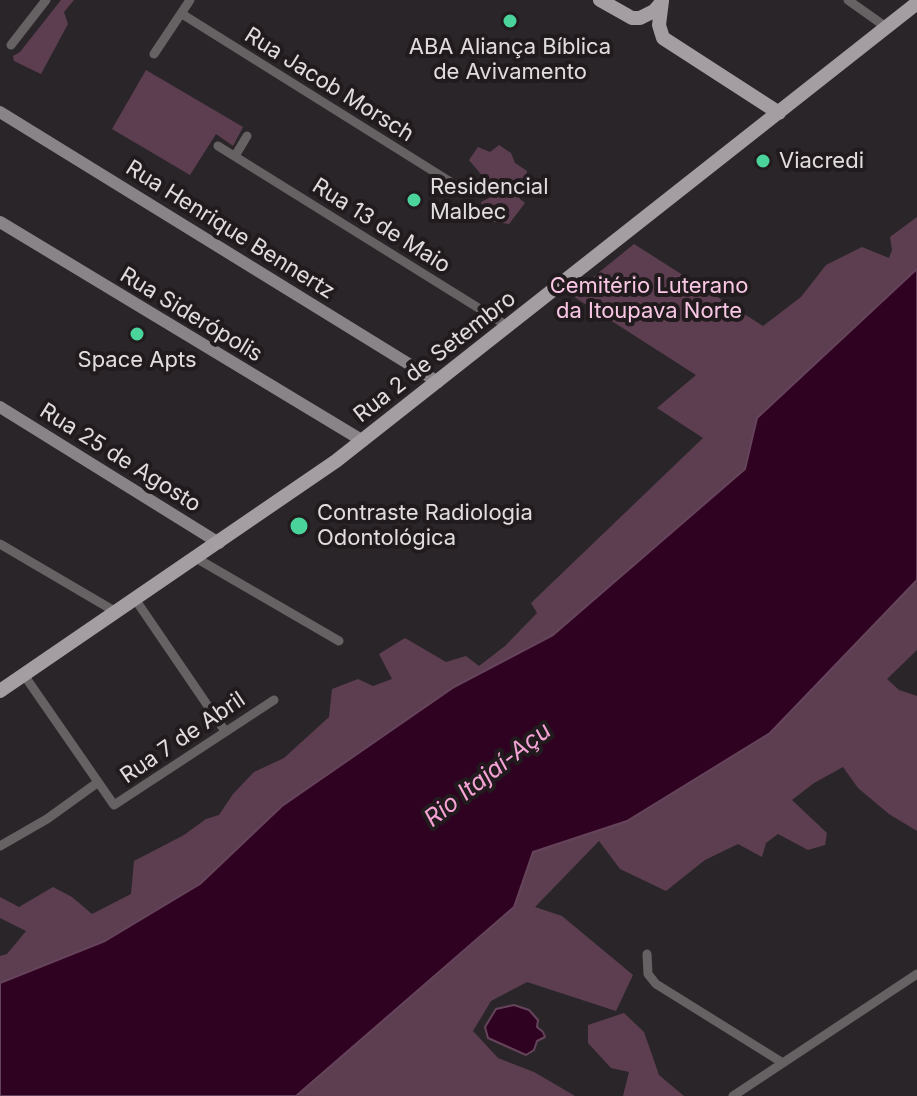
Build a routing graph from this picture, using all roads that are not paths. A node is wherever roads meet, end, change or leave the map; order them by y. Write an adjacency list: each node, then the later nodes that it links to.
1 (46, 0): 9 (street)
2 (190, 0): 7 (street)
3 (600, 0): 5 (main road)
4 (848, 0): 8 (street)
5 (663, 1): 12 (main road)
6 (917, 3): 8 (main road, Rua 2 de Setembro)
7 (182, 14): 10 (street); 16 (street, Rua Jacob Morsch)
8 (886, 27): 12 (main road, Rua 2 de Setembro)
9 (11, 45)
10 (154, 54)
11 (0, 112): 19 (street, Rua Henrique Bennertz)
12 (779, 113): 18 (main road, Rua 2 de Setembro)
13 (247, 136): 15 (street)
14 (218, 146): 15 (street, Rua 13 de Maio)
15 (235, 156): 18 (street, Rua 13 de Maio)
16 (457, 186)
17 (0, 222): 21 (street, Rua Siderópolis)
18 (509, 327): 19 (main road, Rua 2 de Setembro)
19 (438, 382): 21 (main road, Rua 2 de Setembro)
20 (0, 407): 22 (street, Rua 25 de Agosto)
21 (363, 441): 22 (main road, Rua 2 de Setembro)
22 (219, 543): 24 (main road, Rua 2 de Setembro)
23 (0, 544): 26 (street)
24 (196, 558): 25 (main road, Rua 2 de Setembro); 27 (street)
25 (135, 599): 26 (main road, Rua 2 de Setembro); 31 (street)
26 (116, 612): 28 (main road, Rua 2 de Setembro)
27 (339, 641)
28 (24, 675): 29 (main road, Rua 2 de Setembro); 32 (street)
29 (0, 691)
30 (274, 700): 31 (street, Rua 7 de Abril)
31 (225, 731): 32 (street, Rua 7 de Abril)
32 (97, 783): 33 (street)
33 (0, 846)
34 (647, 954): 36 (street)
35 (917, 974): 36 (street)
36 (783, 1063): 37 (street)
37 (733, 1096)

